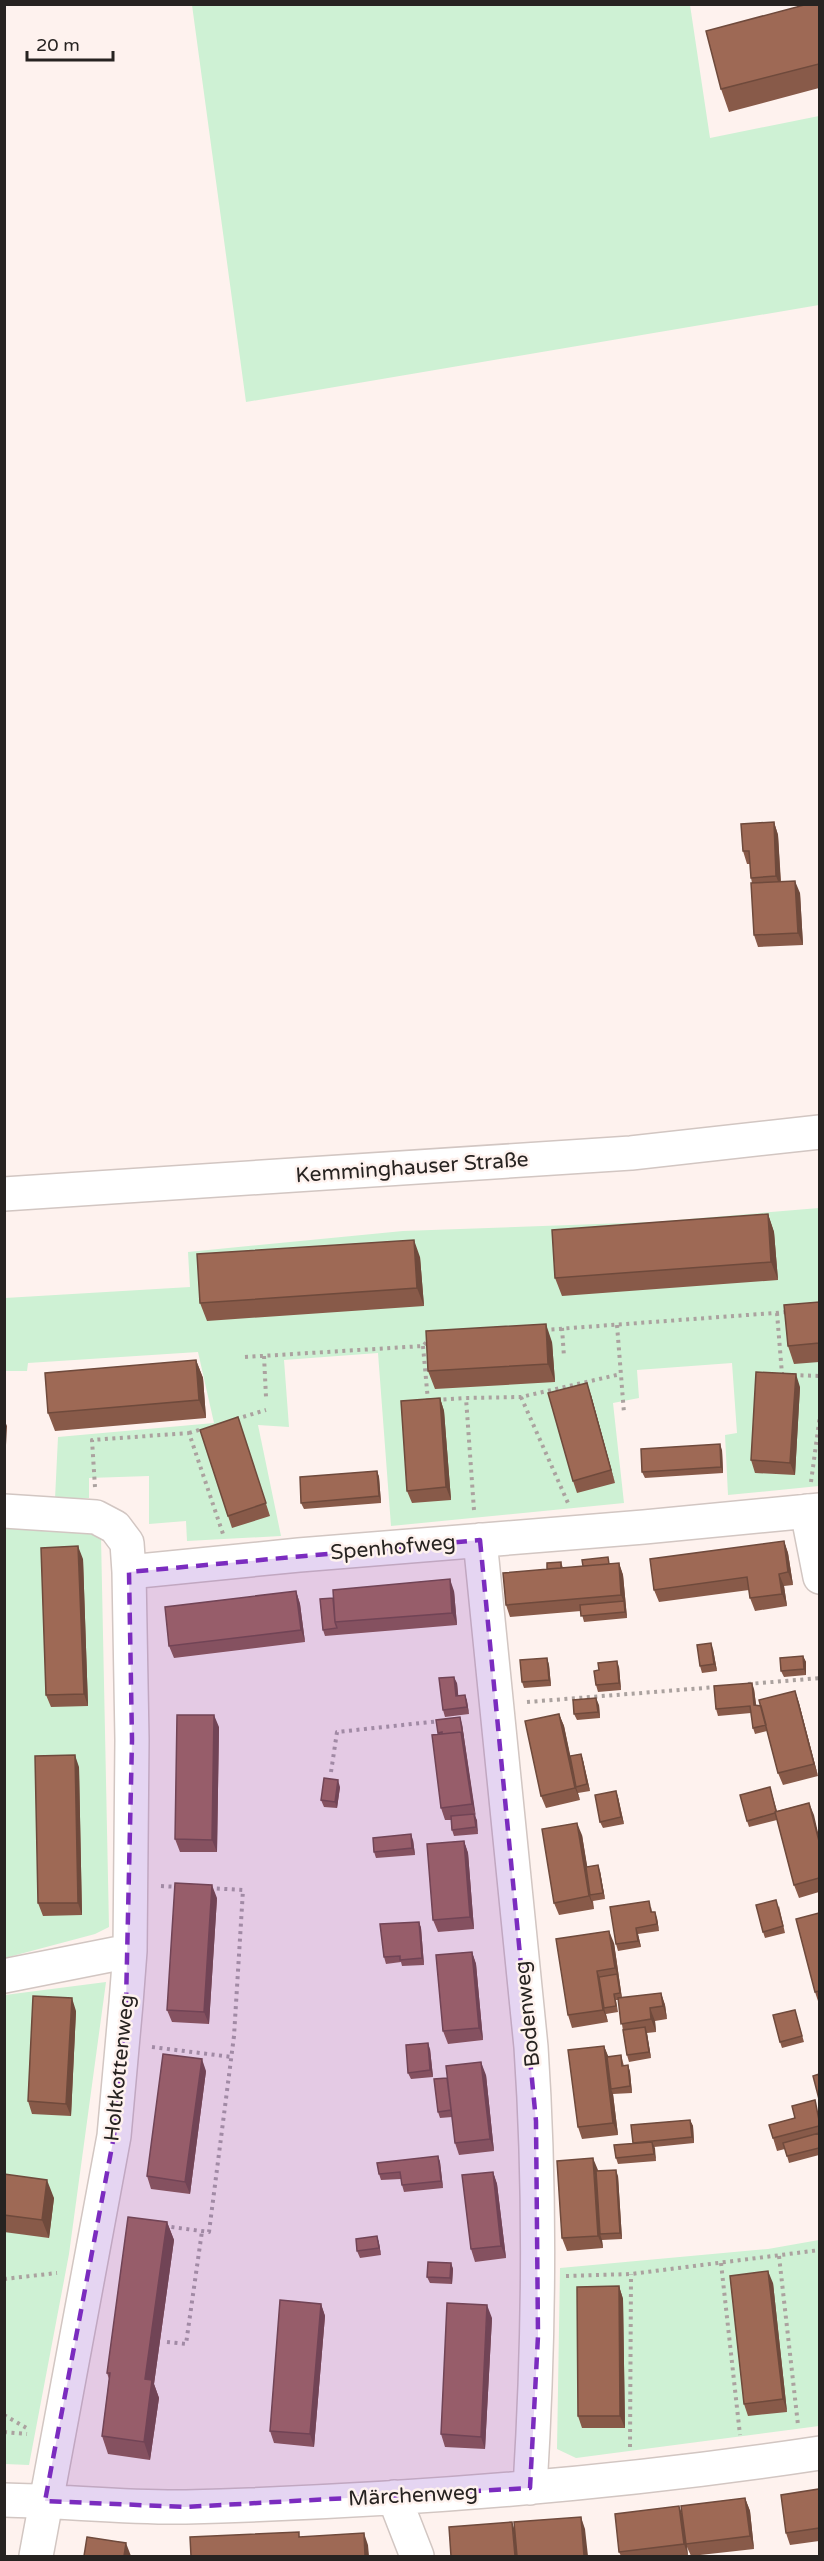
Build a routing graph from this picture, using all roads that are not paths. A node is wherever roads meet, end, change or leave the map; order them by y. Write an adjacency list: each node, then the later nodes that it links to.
1 (819, 1132): 2 (street, Kemminghauser Straße)
2 (4, 1194)
3 (813, 1510): 5 (street, Spenhofweg); 7 (street)
4 (4, 1511): 6 (street)
5 (478, 1540): 6 (street, Spenhofweg); 11 (street, Bodenweg)
6 (129, 1572): 8 (street, Holtkottenweg)
7 (819, 1577)
8 (130, 1951): 9 (street); 14 (street, Holtkottenweg)
9 (4, 1976)
10 (810, 2455): 11 (street, Märchenweg)
11 (530, 2488): 12 (street, Märchenweg)
12 (394, 2497): 14 (street, Märchenweg); 16 (street)
13 (4, 2500): 14 (street, Märchenweg)
14 (45, 2501): 15 (street, Holtkottenweg)
15 (36, 2556)
16 (417, 2556)

